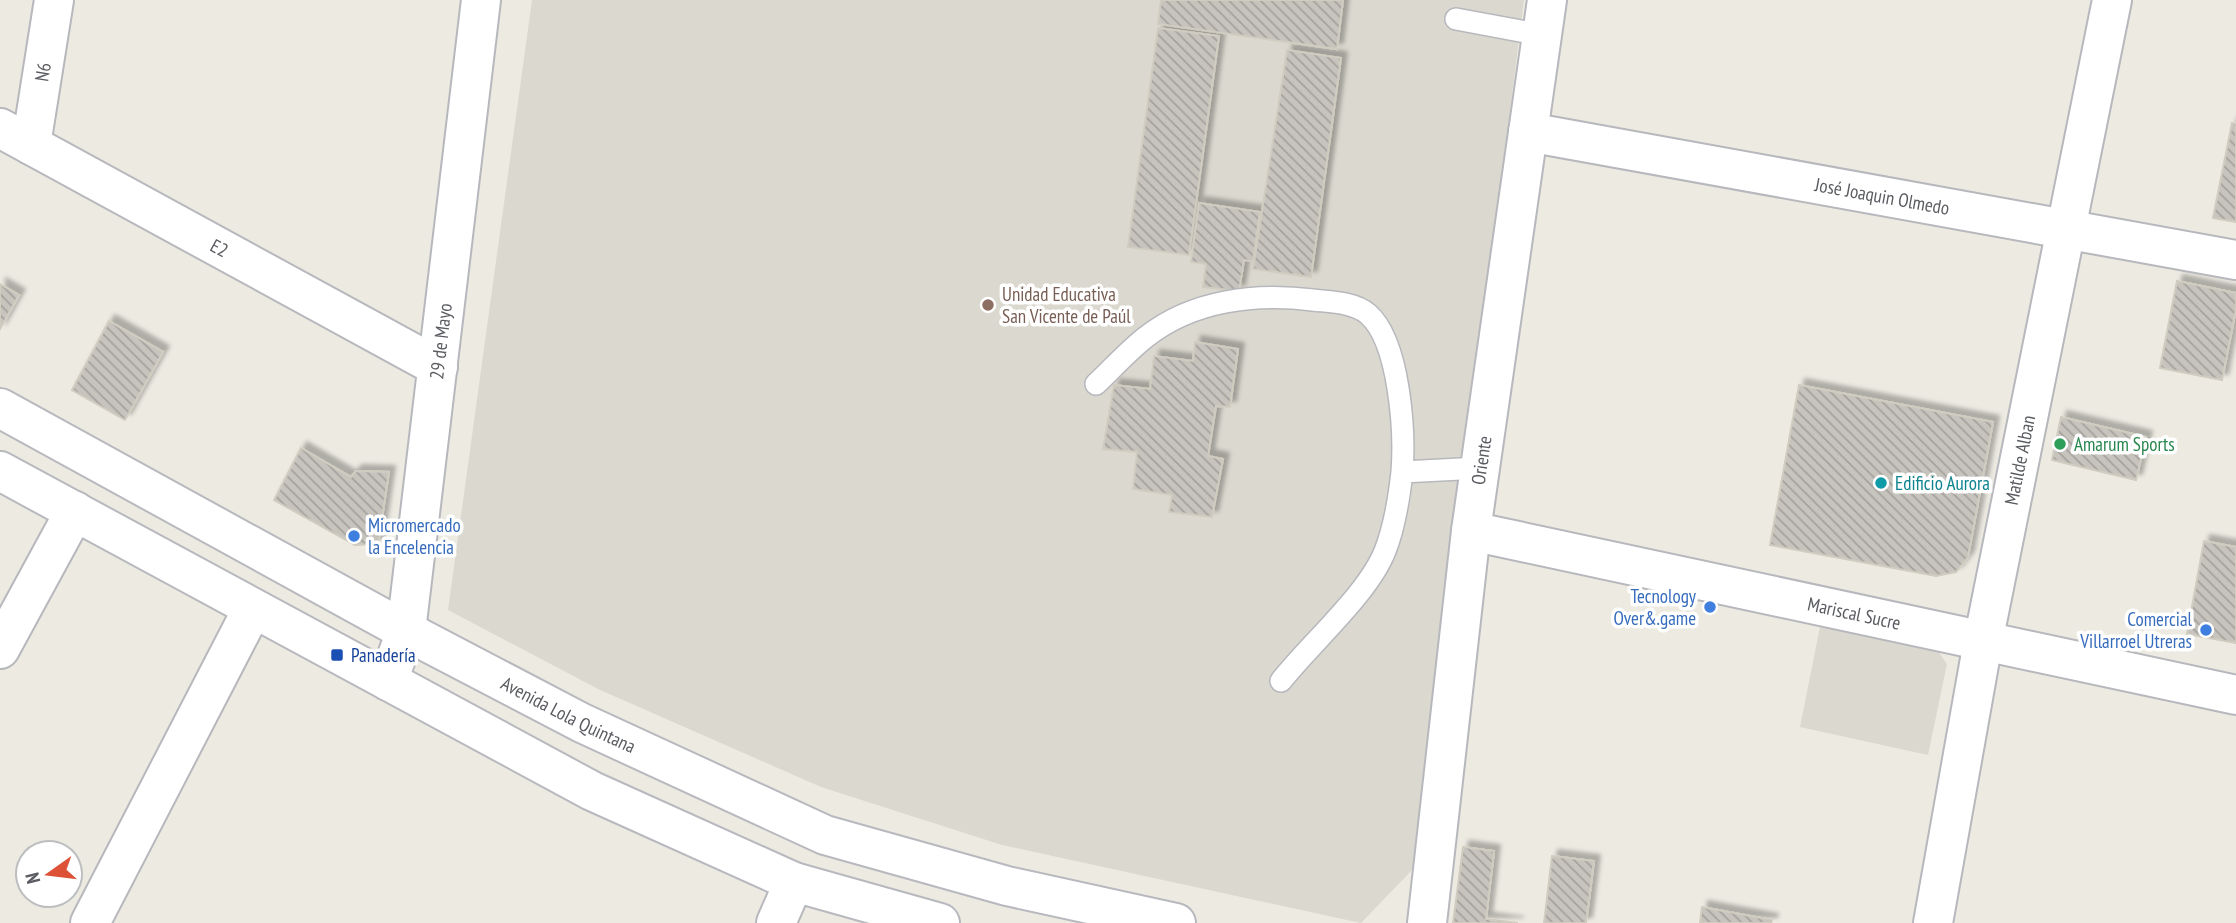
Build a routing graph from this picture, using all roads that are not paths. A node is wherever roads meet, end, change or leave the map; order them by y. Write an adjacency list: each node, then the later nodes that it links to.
1 (54, 0): 7 (street, N6)
2 (481, 0): 10 (street, 29 de Mayo)
3 (2112, 0): 8 (street, Matilde Alban)
4 (1545, 18): 5 (lane); 6 (street, Oriente)
5 (1457, 19)
6 (1528, 132): 8 (street, José Joaquin Olmedo); 13 (street, Oriente)
7 (16, 136): 10 (street, E2)
8 (2067, 229): 9 (street, José Joaquin Olmedo); 20 (street, Matilde Alban)
9 (2236, 260)
10 (438, 367): 19 (street, 29 de Mayo)
11 (1096, 384): 15 (lane)
12 (0, 408): 19 (street, Avenida Lola Quintana)
13 (1480, 468): 15 (lane); 17 (street, Oriente)
14 (0, 471): 16 (street)
15 (1402, 472): 23 (lane)
16 (75, 511): 18 (street); 21 (street)
17 (1471, 531): 20 (street, Mariscal Sucre); 30 (street, Oriente)
18 (253, 608): 22 (street); 26 (street)
19 (406, 631): 22 (street, 29 de Mayo); 29 (street, Avenida Lola Quintana)
20 (1983, 642): 24 (street, Mariscal Sucre); 31 (street, Matilde Alban)
21 (0, 649)
22 (388, 681): 25 (street)
23 (1281, 681)
24 (2236, 695)
25 (794, 882): 27 (street); 28 (street)
26 (90, 923)
27 (776, 923)
28 (940, 923)
29 (1176, 923)
30 (1427, 923)
31 (1933, 923)

